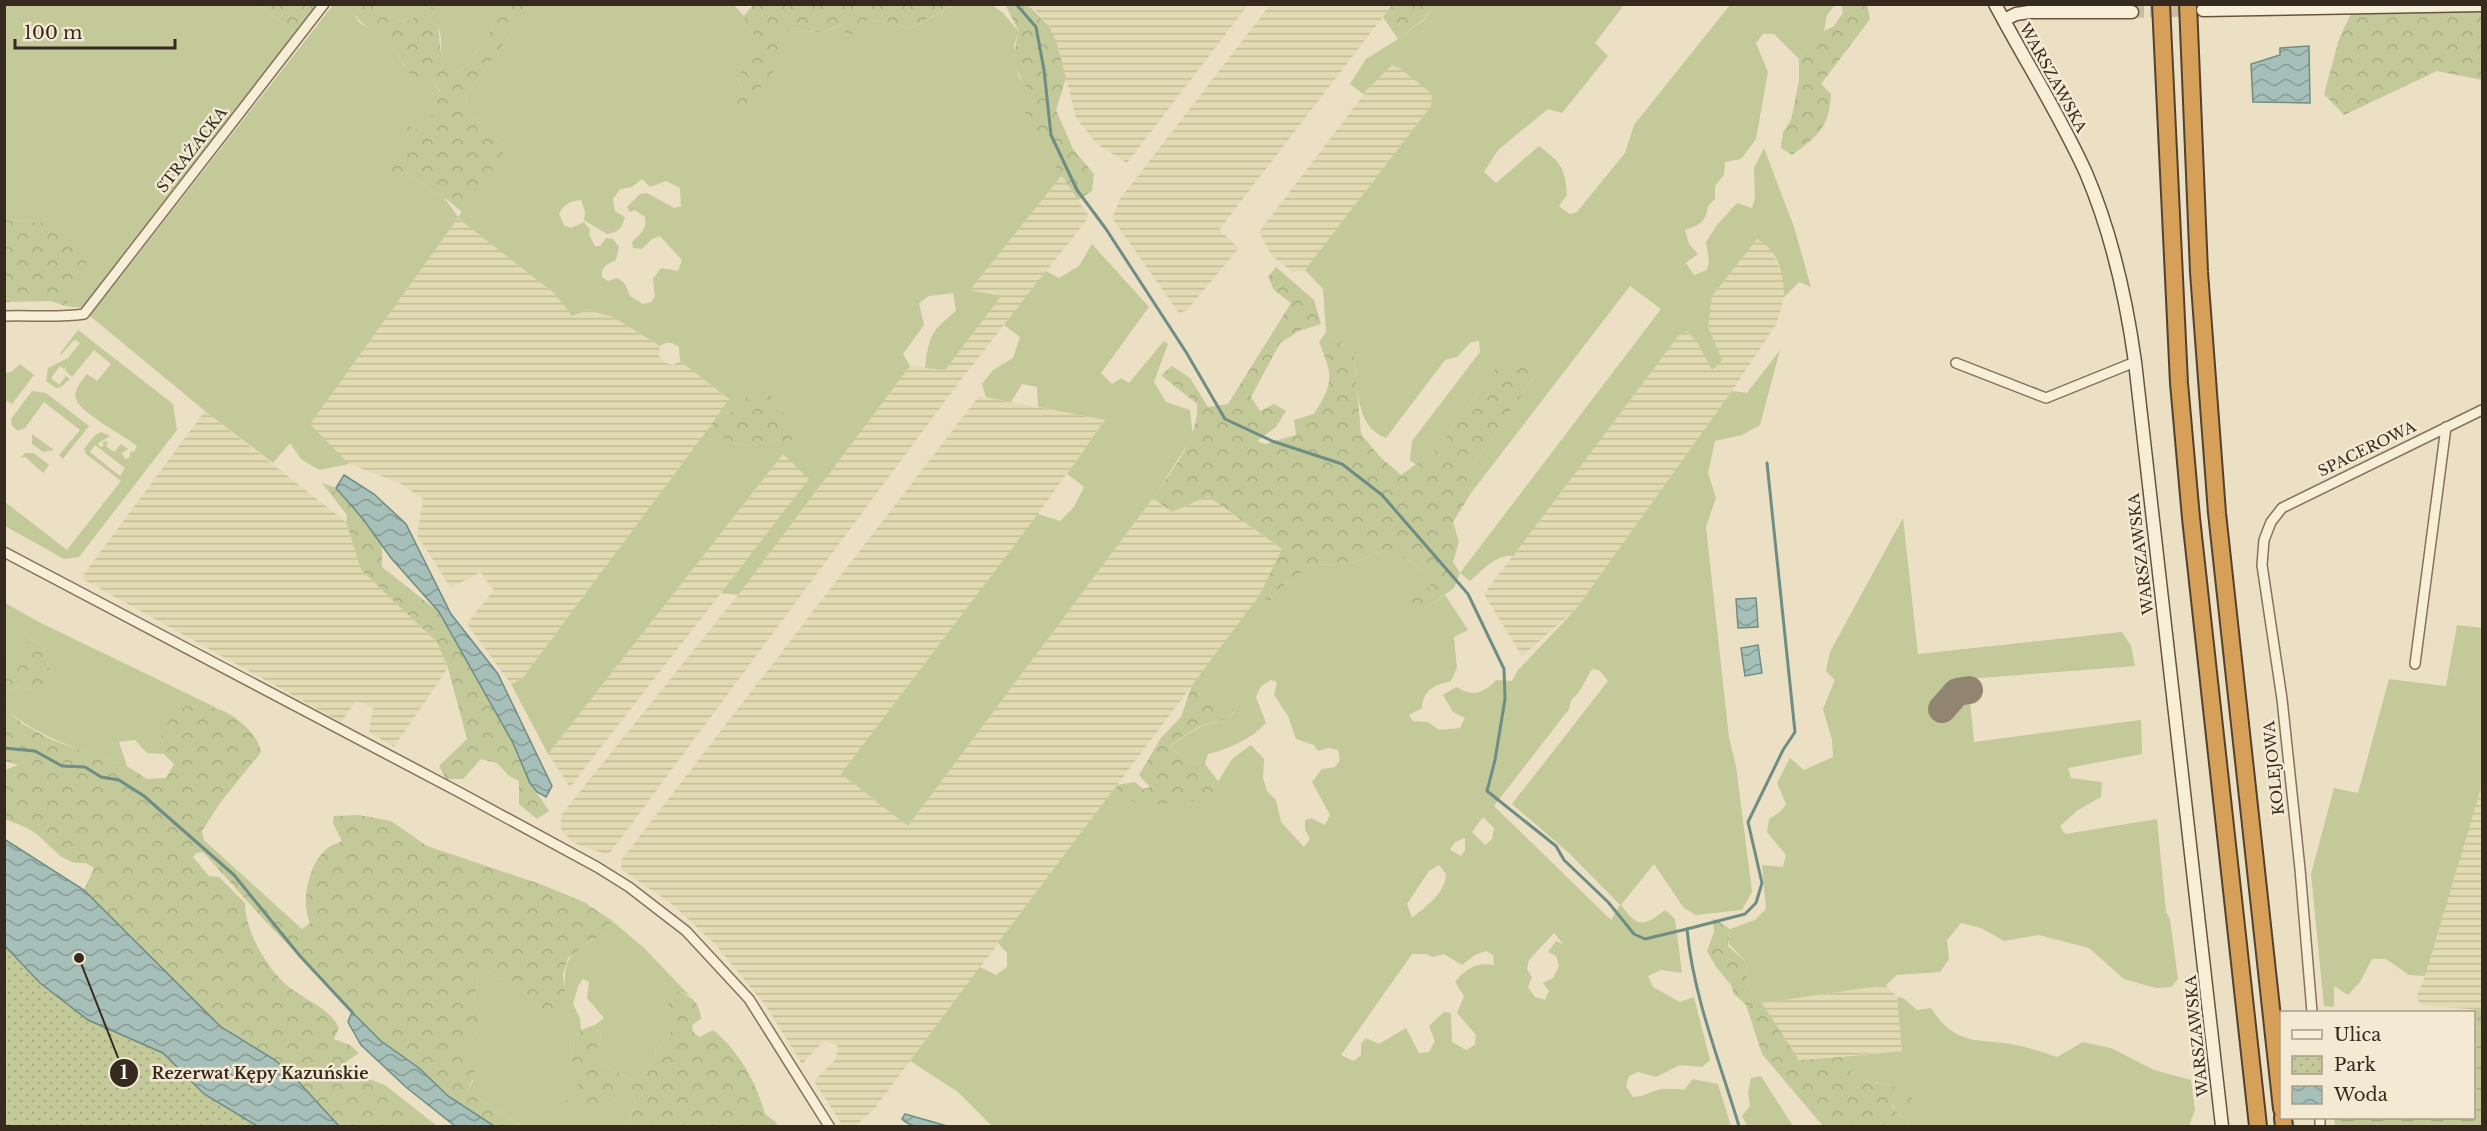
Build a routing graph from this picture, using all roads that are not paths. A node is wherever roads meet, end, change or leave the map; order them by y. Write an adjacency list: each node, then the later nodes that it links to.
1 (324, 4): 9 (street, STRAŻACKA)
2 (1995, 4): 8 (street, WARSZAWSKA)
3 (2161, 4): 21 (highway)
4 (2482, 5): 5 (street)
5 (2346, 6): 6 (street)
6 (2195, 7): 18 (highway)
7 (2132, 12): 8 (street)
8 (2004, 20): 10 (street, WARSZAWSKA)
9 (4, 316)
10 (2134, 362): 11 (street); 20 (street, WARSZAWSKA)
11 (1956, 363)
12 (2482, 410): 13 (street, SPACEROWA)
13 (2446, 427): 14 (street, SPACEROWA); 16 (street)
14 (2271, 522): 17 (street, KOLEJOWA)
15 (4, 552): 19 (street)
16 (2415, 664)
17 (2312, 1011)
18 (2280, 1091)
19 (829, 1126)
20 (2222, 1126)
21 (2258, 1126)

